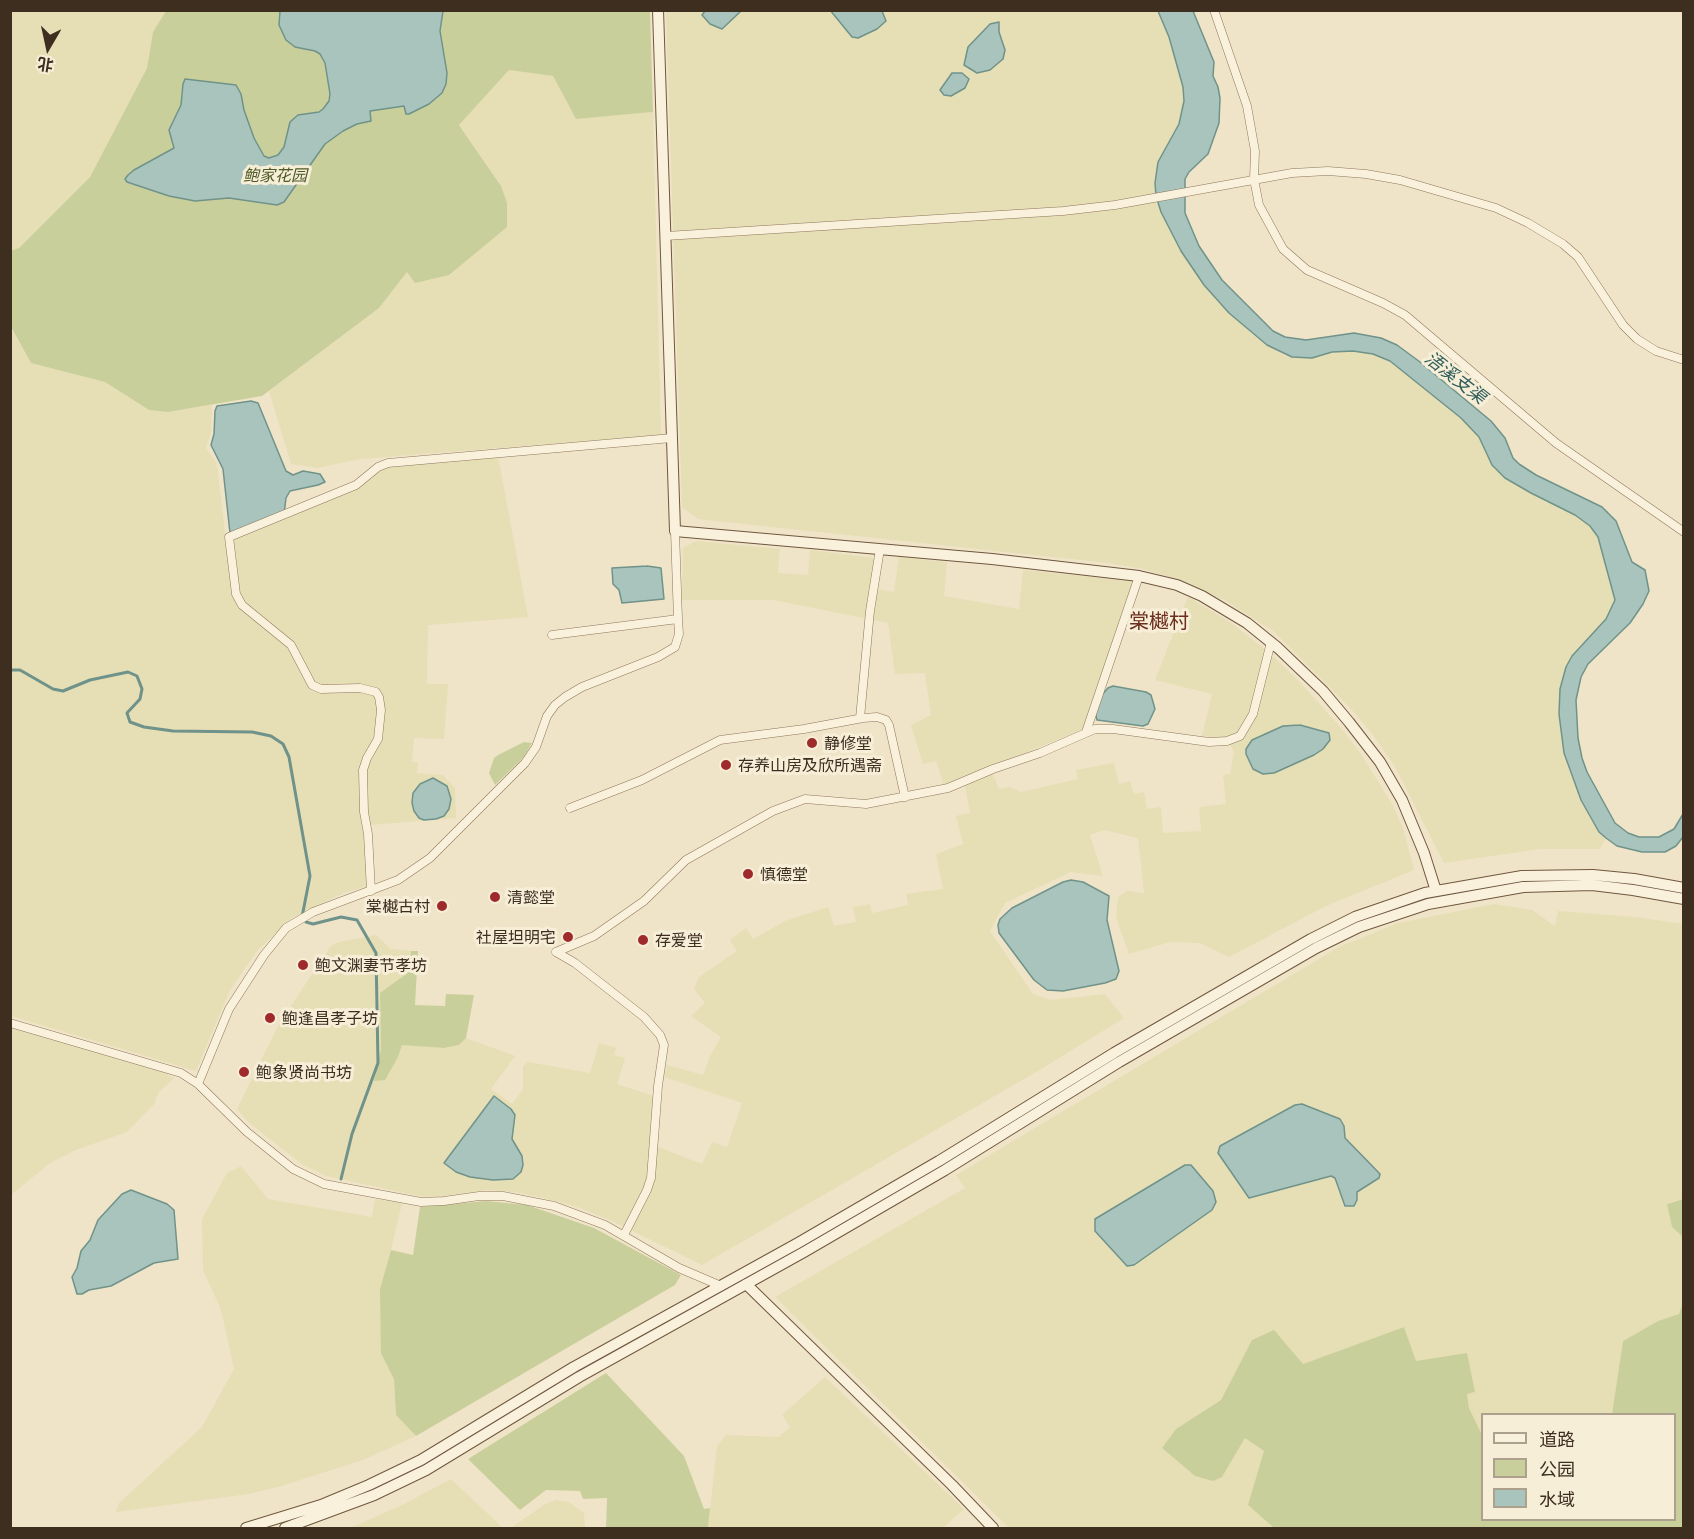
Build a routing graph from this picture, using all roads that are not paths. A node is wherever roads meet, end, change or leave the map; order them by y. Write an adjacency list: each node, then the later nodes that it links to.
1 (658, 10): 4 (main road)
2 (1214, 10): 3 (street)
3 (1254, 179): 4 (street); 5 (street); 8 (street)
4 (666, 236): 6 (main road)
5 (1683, 360)
6 (672, 438): 7 (main road); 19 (street)
7 (675, 531): 9 (main road); 11 (street)
8 (1683, 532)
9 (880, 549): 10 (main road); 14 (street)
10 (1139, 576): 13 (main road); 15 (street)
11 (678, 619): 12 (street); 19 (street)
12 (552, 635)
13 (1271, 642): 15 (street); 20 (main road)
14 (860, 718): 16 (street); 17 (street)
15 (1086, 732): 16 (street)
16 (905, 797): 24 (street)
17 (570, 808)
18 (1683, 888): 20 (main road)
19 (371, 891): 23 (street)
20 (1436, 891): 26 (main road)
21 (1683, 899): 25 (main road)
22 (10, 1023): 23 (street)
23 (198, 1084): 24 (street)
24 (624, 1235): 26 (street)
25 (746, 1284): 28 (main road); 29 (main road)
26 (722, 1286): 27 (main road)
27 (246, 1528)
28 (291, 1528)
29 (993, 1528)

